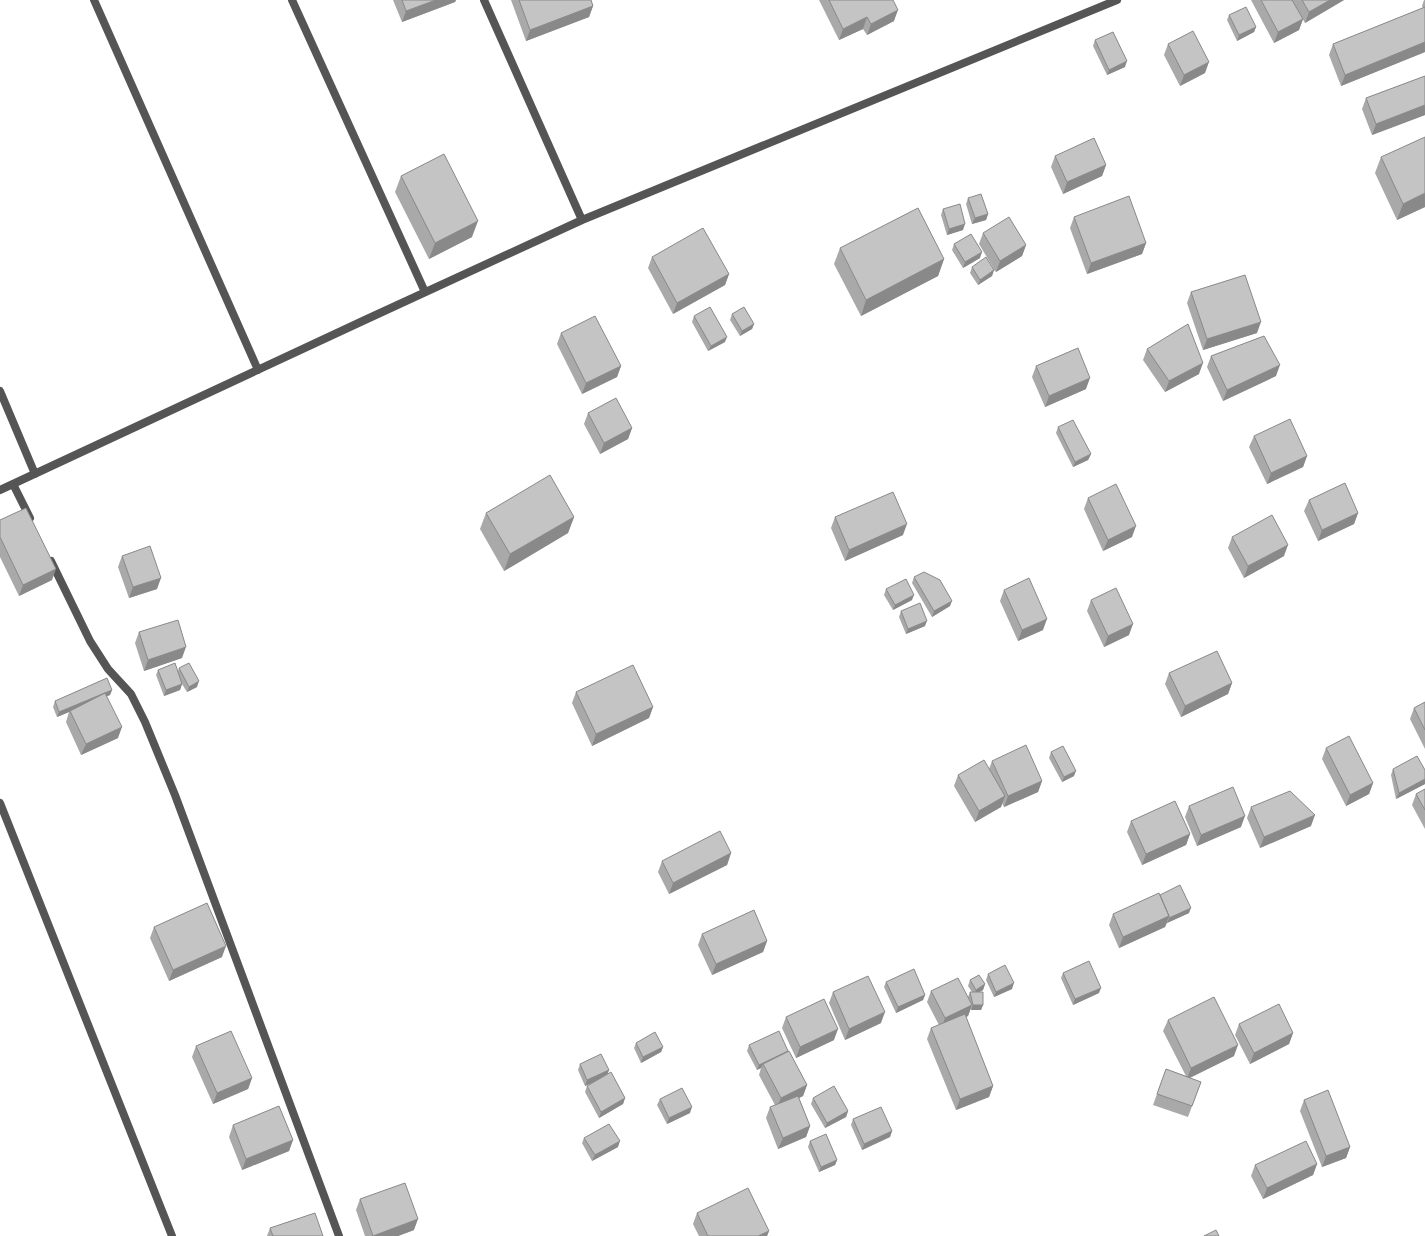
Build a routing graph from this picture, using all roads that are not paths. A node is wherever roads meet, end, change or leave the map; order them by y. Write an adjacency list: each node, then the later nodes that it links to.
1 (94, 0): 7 (street)
2 (292, 0): 6 (street)
3 (484, 0): 5 (street)
4 (1117, 0): 5 (street)
5 (582, 220): 6 (street)
6 (425, 292): 7 (street)
7 (258, 370): 9 (street)
8 (0, 391): 9 (street)
9 (35, 474): 10 (street)
10 (13, 484): 11 (street); 12 (street)
11 (0, 490)
12 (34, 527)
13 (48, 555): 16 (street)
14 (0, 803): 15 (street)
15 (172, 1236)
16 (339, 1236)

